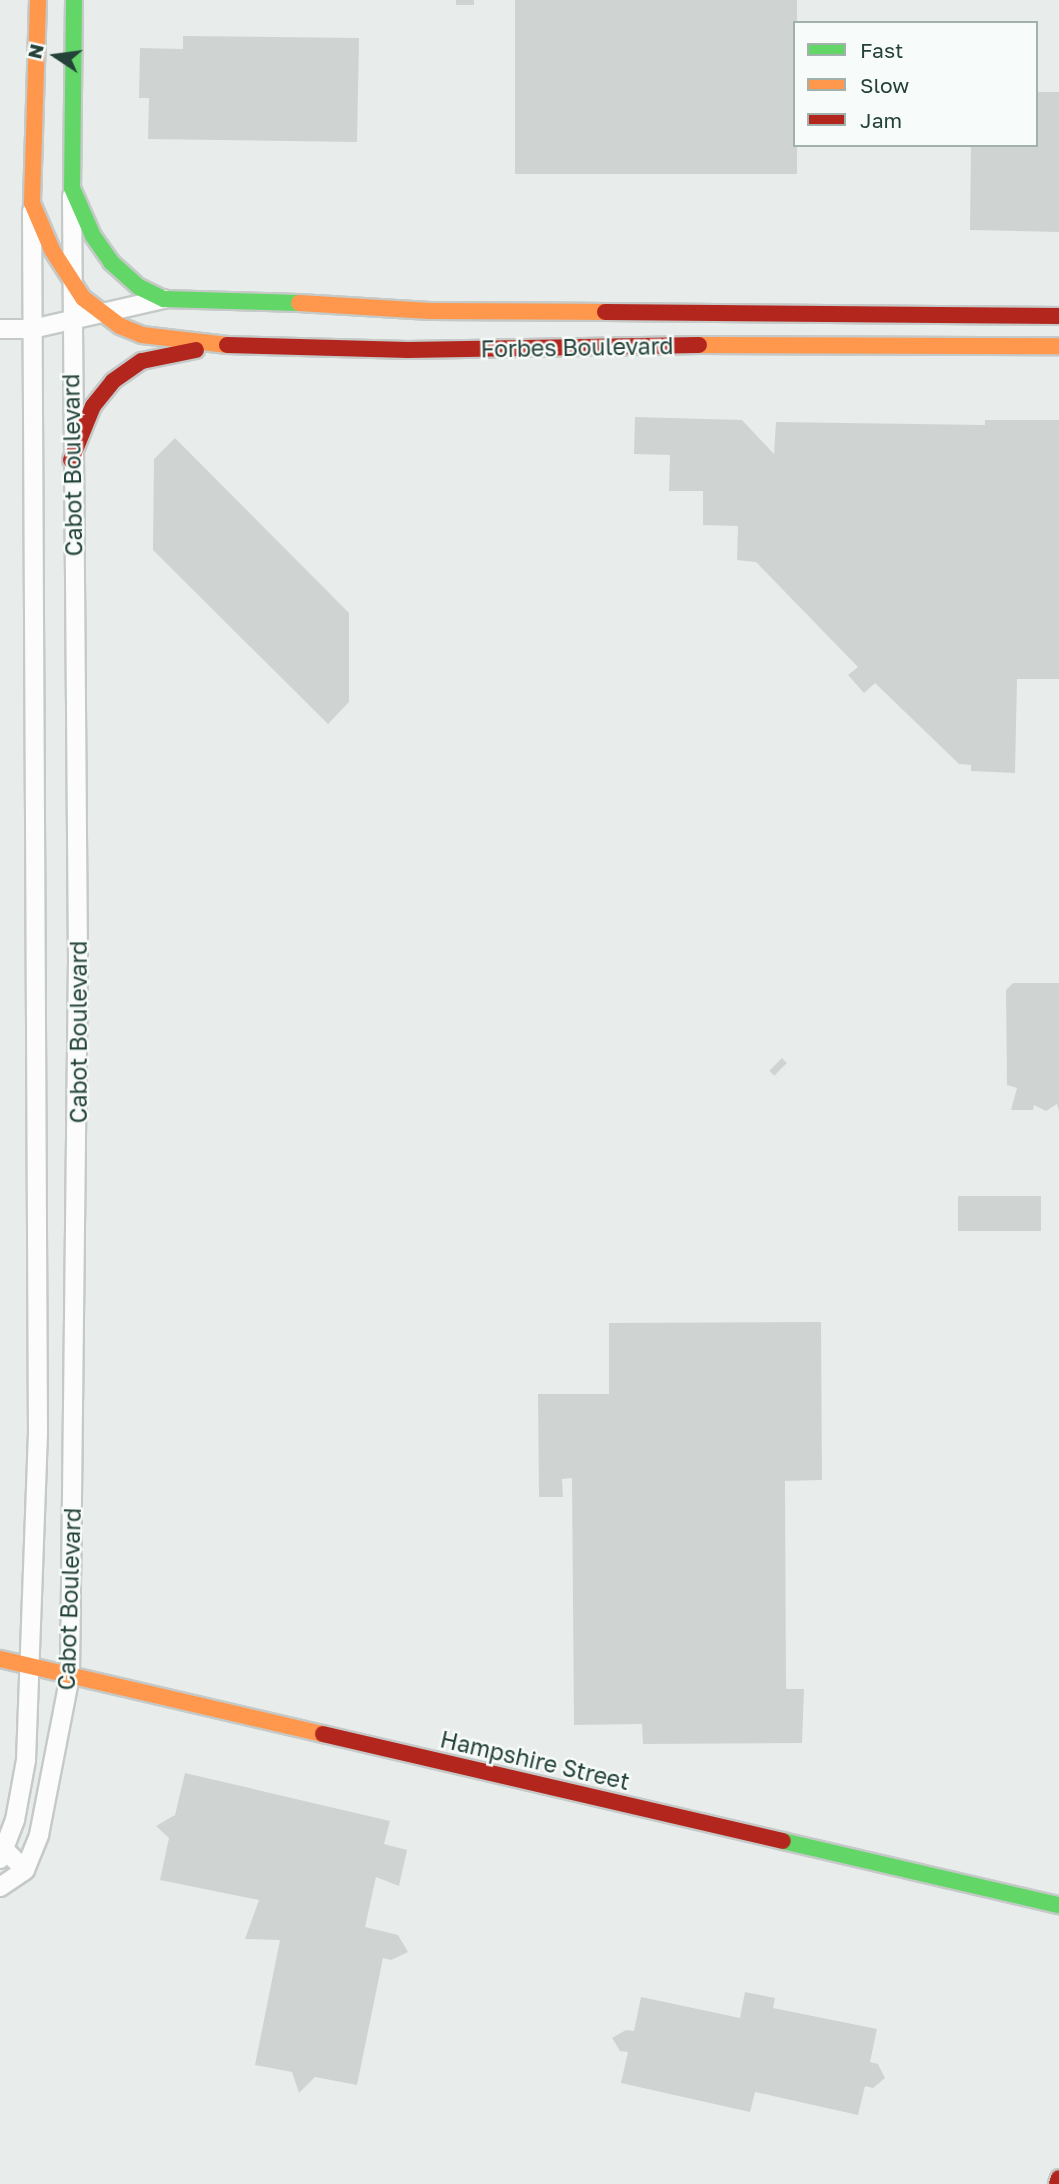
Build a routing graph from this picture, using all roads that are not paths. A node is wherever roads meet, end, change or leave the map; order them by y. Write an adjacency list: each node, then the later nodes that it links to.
1 (38, 0): 4 (street, Forbes Boulevard)
2 (74, 0): 3 (street, Forbes Boulevard)
3 (72, 188): 5 (street, Cabot Boulevard); 6 (street, Forbes Boulevard)
4 (32, 203): 5 (street, Forbes Boulevard); 11 (street, Cabot Boulevard)
5 (71, 281): 7 (street, Forbes Boulevard); 9 (street, Cabot Boulevard)
6 (164, 299): 7 (street, Forbes Boulevard); 8 (street, Forbes Boulevard)
7 (101, 314): 9 (street); 12 (street, Forbes Boulevard)
8 (1059, 316)
9 (70, 320): 11 (street); 14 (street, Cabot Boulevard)
10 (0, 329): 11 (street)
11 (32, 329): 16 (street, Cabot Boulevard)
12 (215, 345): 13 (street, Forbes Boulevard); 14 (street)
13 (1059, 346)
14 (71, 460): 17 (street, Cabot Boulevard)
15 (0, 1659): 16 (street, Hampshire Street)
16 (31, 1666): 17 (street, Hampshire Street); 18 (street, Cabot Boulevard)
17 (70, 1675): 19 (street, Cabot Boulevard); 21 (street, Hampshire Street)
18 (3, 1855): 19 (street, Cabot Boulevard)
19 (25, 1870): 20 (street)
20 (0, 1887)
21 (1059, 1905)
22 (1059, 2178): 23 (street)
23 (1057, 2184)

